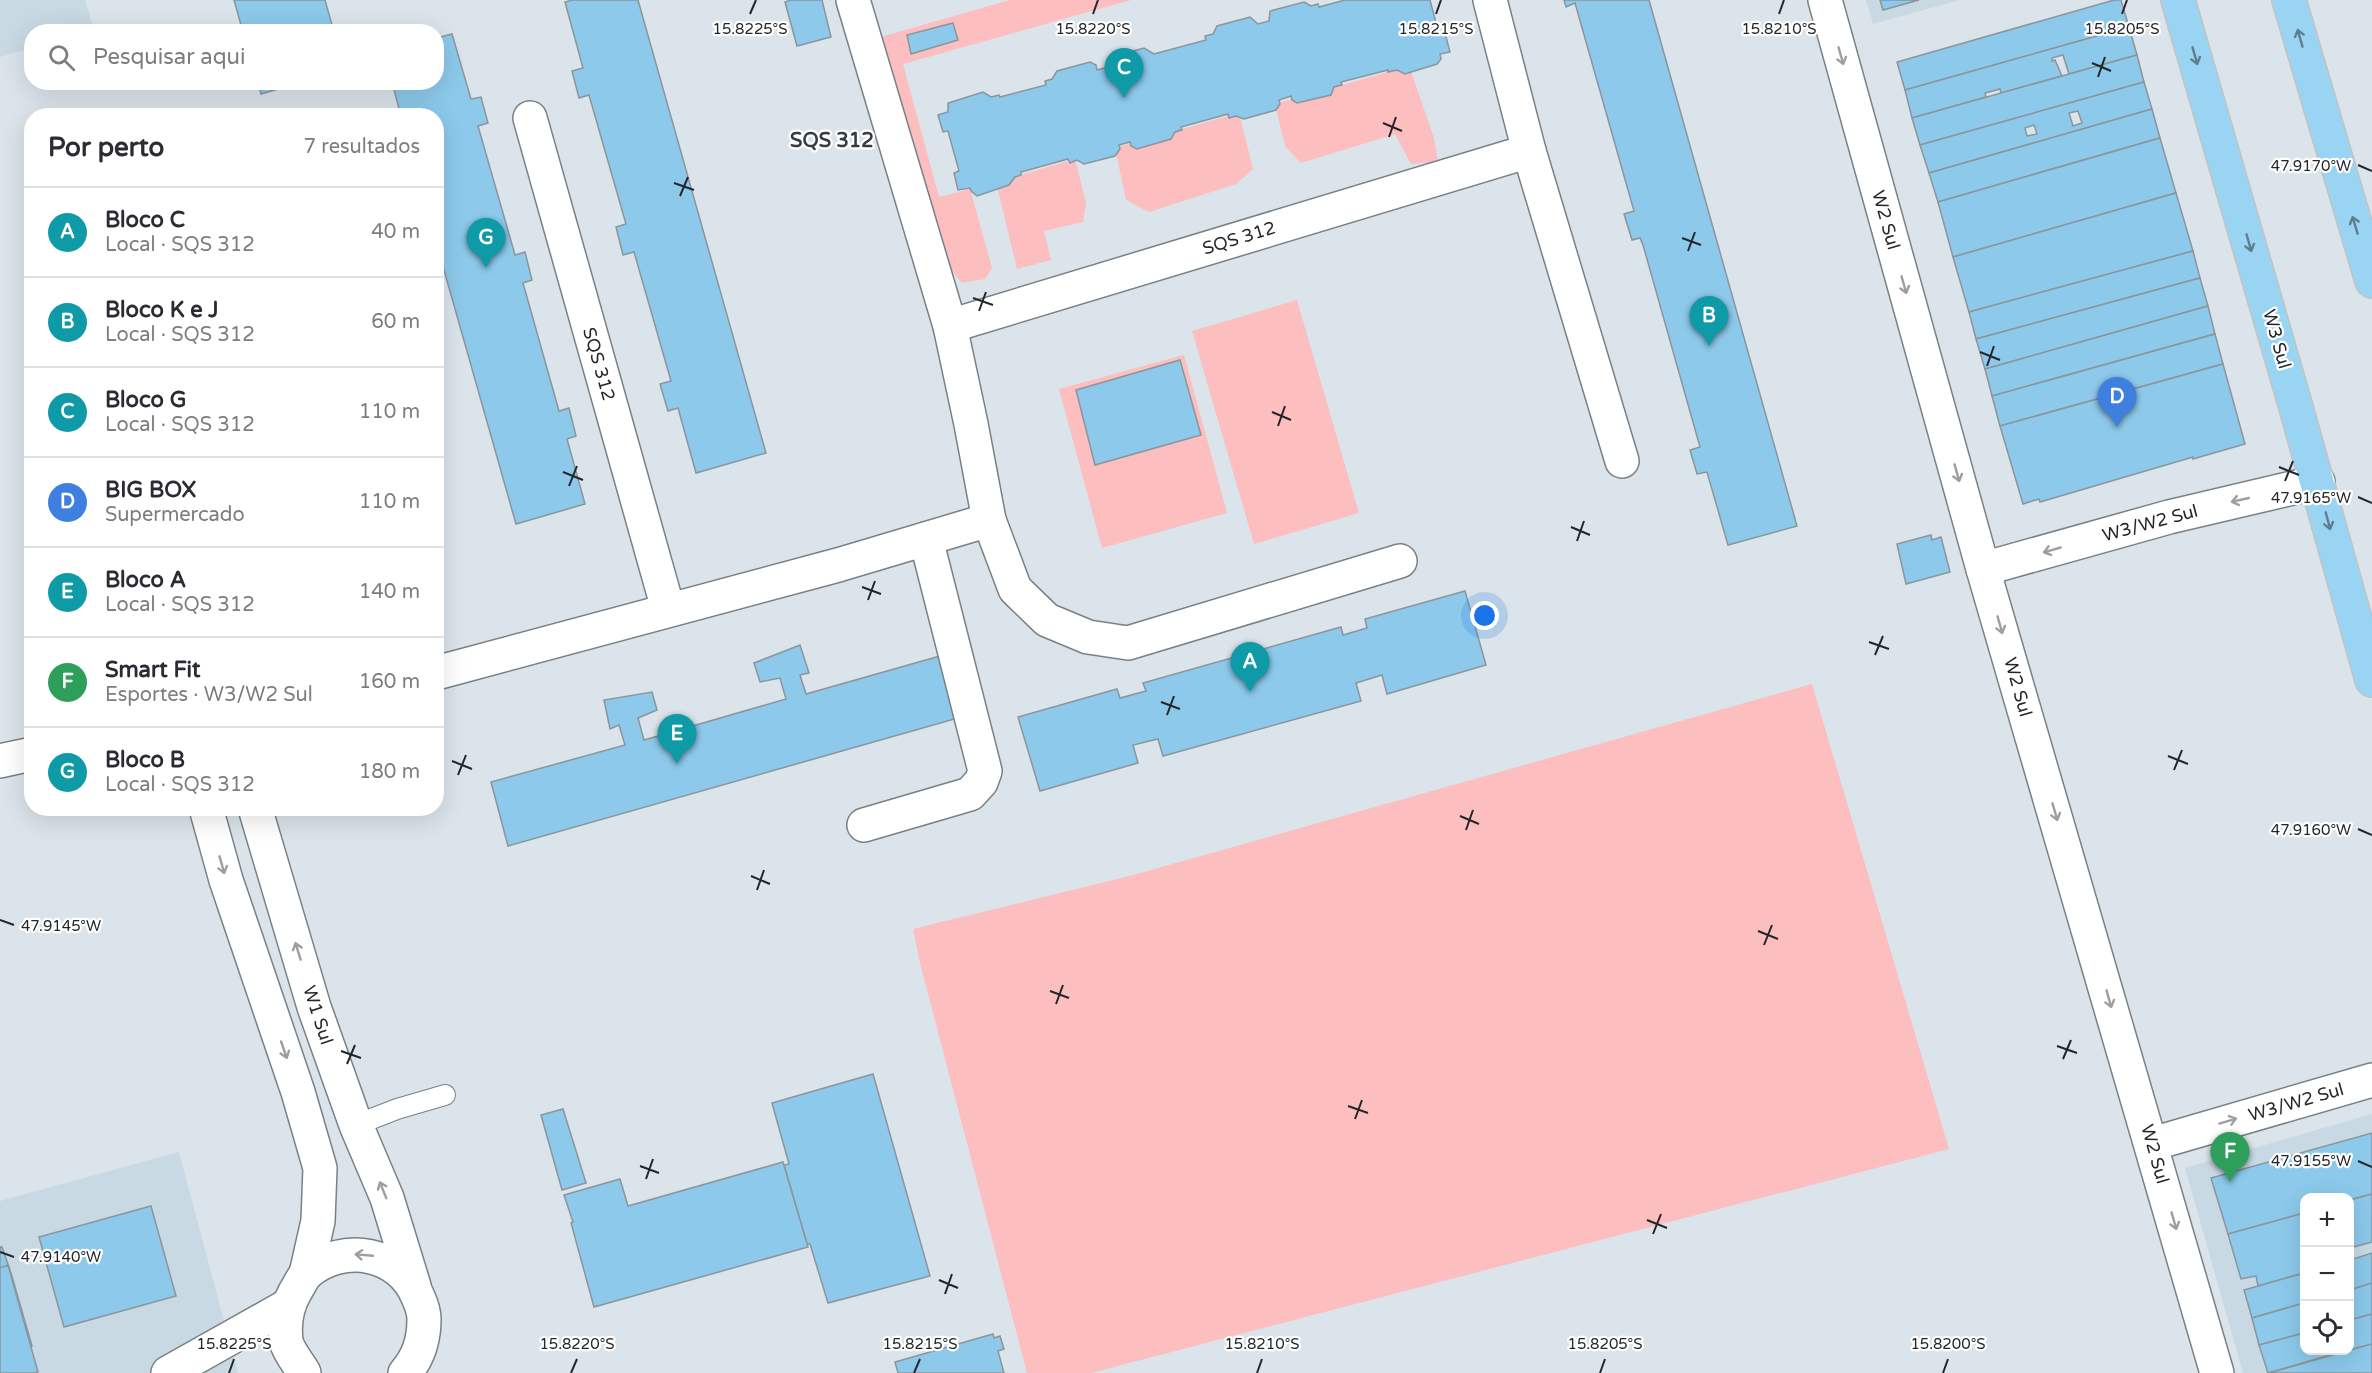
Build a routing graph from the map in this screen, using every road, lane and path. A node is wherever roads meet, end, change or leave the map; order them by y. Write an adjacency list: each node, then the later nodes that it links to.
1 (853, 0): 9 (street)
2 (1490, 0): 7 (street)
3 (1825, 0): 15 (street, W2 Sul, one-way to 15)
4 (2178, 0): 11 (main road, W3 Sul, one-way to 11)
5 (2289, 0): 8 (main road, one-way to 5)
6 (530, 118): 16 (street, SQS 312)
7 (1529, 150): 9 (street, SQS 312); 10 (street)
8 (2372, 281)
9 (950, 326): 12 (street)
10 (1622, 461)
11 (2318, 483): 15 (street, W3/W2 Sul, one-way to 15); 18 (main road, W3 Sul, one-way to 18)
12 (989, 520): 13 (street); 14 (street)
13 (926, 539): 16 (street); 23 (street)
14 (1400, 561)
15 (1983, 569): 27 (street, W2 Sul, one-way to 27)
16 (668, 609): 17 (street)
17 (444, 671)
18 (2372, 680)
19 (24, 756): 20 (street)
20 (0, 761)
21 (208, 816): 28 (street, one-way to 28)
22 (257, 816): 26 (street, W1 Sul, one-way to 22)
23 (864, 825)
24 (2372, 1080): 27 (street, W3/W2 Sul, one-way to 24)
25 (445, 1095): 26 (lane)
26 (356, 1125): 29 (street, W1 Sul, one-way to 26)
27 (2152, 1144): 34 (street, W2 Sul, one-way to 34)
28 (306, 1274): 29 (street, one-way to 28); 30 (street)
29 (414, 1286): 31 (street, W1 Sul)
30 (287, 1306): 32 (street); 33 (street)
31 (411, 1370)
32 (168, 1373)
33 (304, 1373)
34 (2217, 1373)

